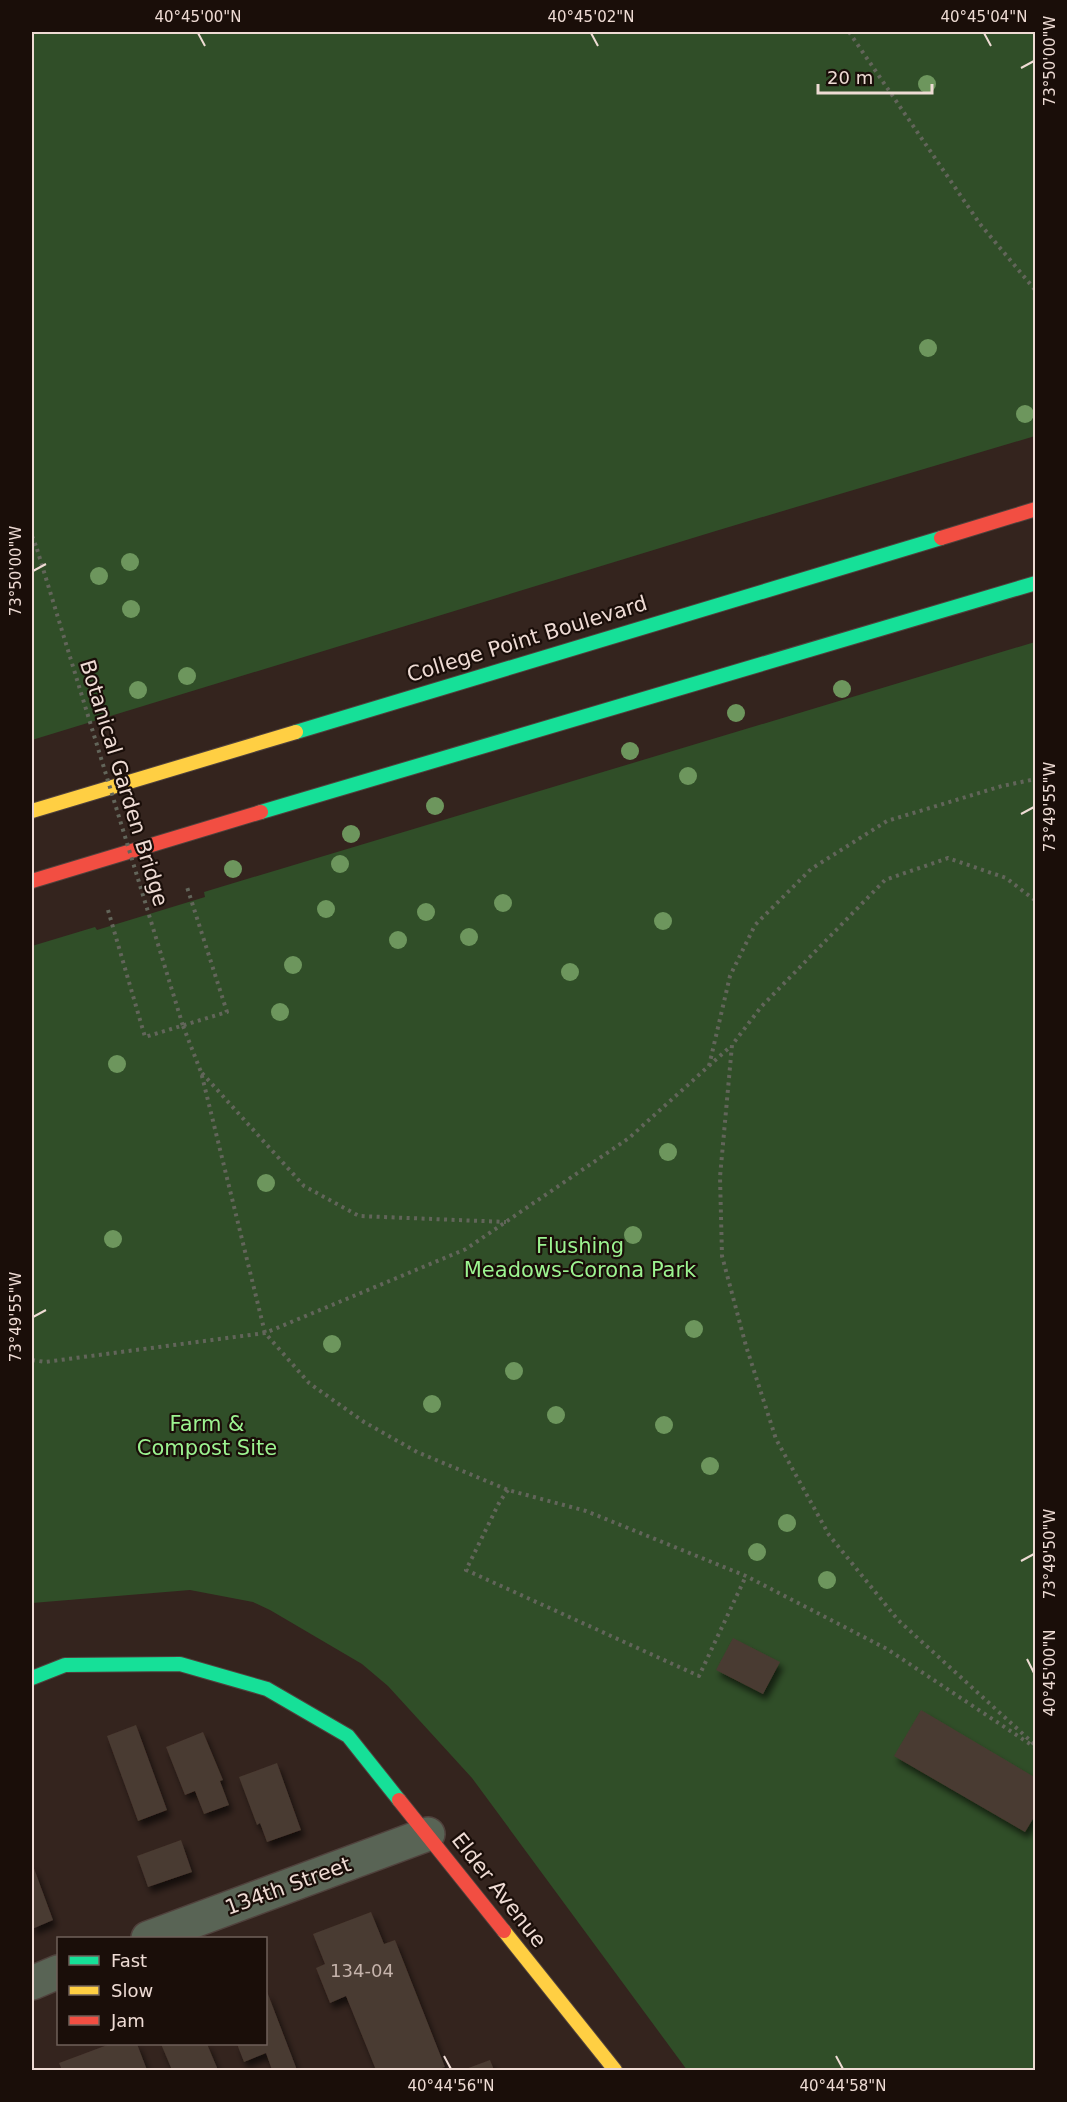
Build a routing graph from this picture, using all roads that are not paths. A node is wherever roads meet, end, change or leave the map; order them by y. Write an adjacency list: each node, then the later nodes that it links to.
1 (1035, 509): 3 (main road, College Point Boulevard)
2 (1035, 583): 4 (main road)
3 (32, 811)
4 (32, 881)
5 (32, 1678): 6 (main road, Elder Avenue)
6 (428, 1834): 7 (street, 134th Street); 10 (main road, Elder Avenue)
7 (151, 1937)
8 (57, 1972): 9 (street)
9 (32, 1983)
10 (615, 2070)

